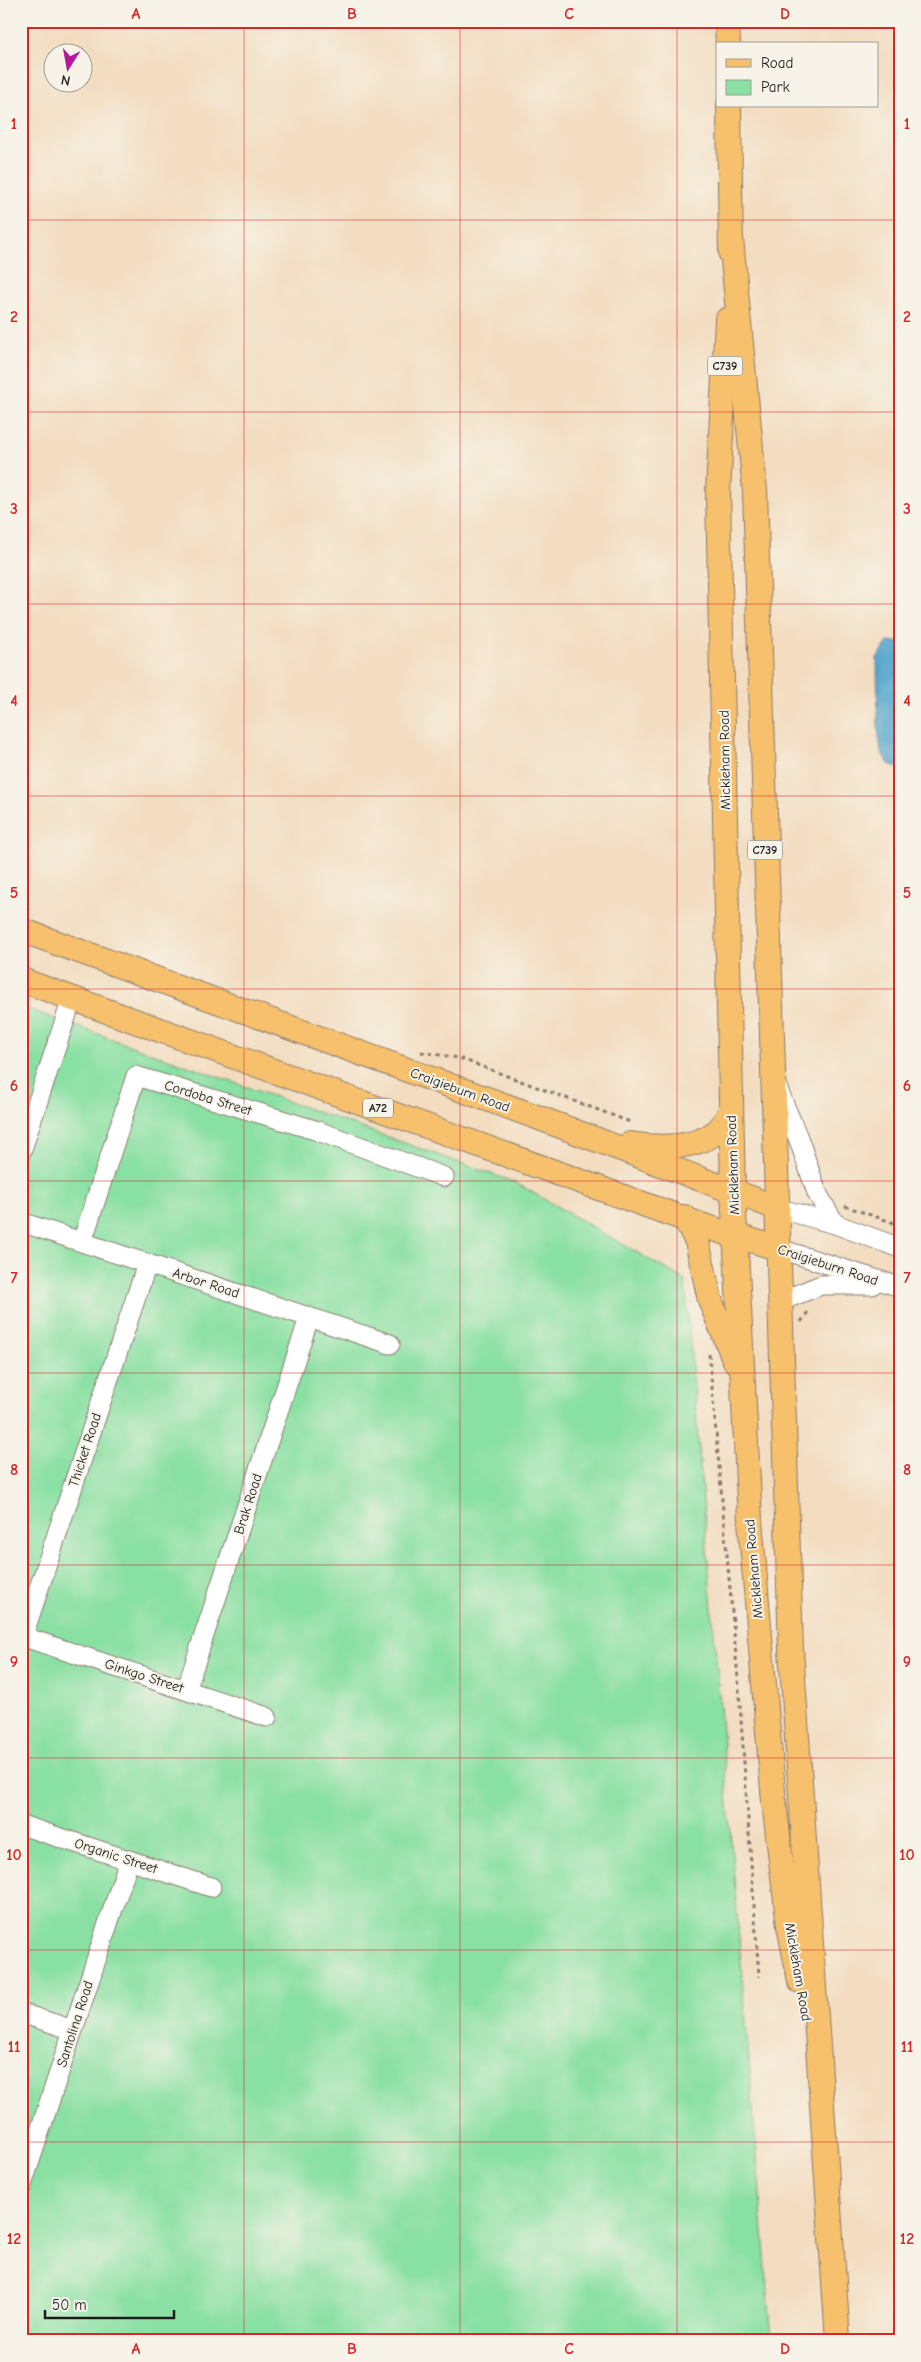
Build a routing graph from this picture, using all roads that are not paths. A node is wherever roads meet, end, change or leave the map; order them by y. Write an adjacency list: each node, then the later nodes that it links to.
1 (727, 21): 2 (main road)
2 (728, 42)
3 (729, 108): 4 (main road, Mickleham Road / C739)
4 (731, 239): 8 (main road, Mickleham Road / C739); 9 (main road, Mickleham Road / C739)
5 (21, 930): 10 (main road, Craigieburn Road)
6 (21, 980): 7 (main road, Craigieburn Road / A72)
7 (72, 999): 11 (street); 15 (main road, Craigieburn Road / A72)
8 (773, 1077): 14 (main road, Mickleham Road / C739); 17 (street)
9 (731, 1110): 10 (main road); 13 (main road, Mickleham Road / C739)
10 (593, 1139): 13 (main road, Craigieburn Road)
11 (21, 1152)
12 (444, 1177): 19 (street, Cordoba Street)
13 (733, 1192): 14 (main road, Craigieburn Road); 18 (main road, Mickleham Road / C739)
14 (777, 1208): 17 (street, Craigieburn Road); 21 (main road, Mickleham Road / C739)
15 (684, 1217): 18 (main road, Craigieburn Road / A72); 27 (main road)
16 (21, 1222): 19 (street, Arbor Road)
17 (835, 1224): 20 (street, Craigieburn Road)
18 (736, 1236): 21 (main road, Craigieburn Road / A72); 27 (main road, Mickleham Road / C739)
19 (82, 1242): 22 (street, Arbor Road)
20 (900, 1248)
21 (780, 1249): 23 (street, Craigieburn Road); 24 (main road, Mickleham Road / C739)
22 (147, 1264): 25 (street, Arbor Road); 28 (street, Thicket Road)
23 (896, 1286): 24 (street)
24 (781, 1301): 36 (main road, Mickleham Road / C739)
25 (310, 1318): 26 (street, Arbor Road); 29 (street, Brak Road)
26 (390, 1344)
27 (742, 1379): 36 (main road, Mickleham Road / C739)
28 (22, 1636): 29 (street, Ginkgo Street)
29 (186, 1690): 30 (street, Ginkgo Street)
30 (267, 1717)
31 (21, 1825): 32 (street, Organic Street)
32 (129, 1860): 33 (street, Organic Street); 35 (street, Santolina Road)
33 (210, 1887)
34 (21, 2013): 35 (street)
35 (73, 2030): 37 (street, Santolina Road)
36 (820, 2086): 38 (main road, Mickleham Road / C739)
37 (21, 2188)
38 (838, 2341)

